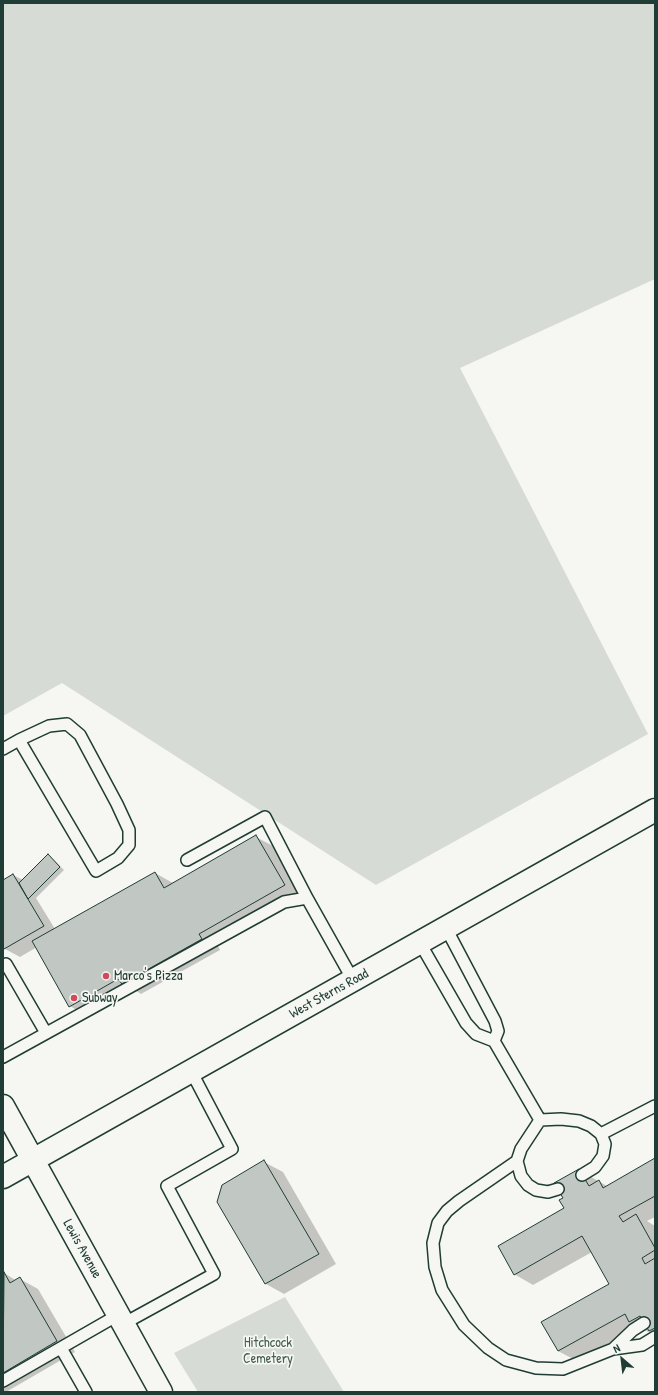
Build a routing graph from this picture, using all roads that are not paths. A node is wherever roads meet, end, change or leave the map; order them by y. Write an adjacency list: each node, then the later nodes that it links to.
1 (19, 740): 1 (lane); 2 (lane)
2 (3, 749)
3 (655, 810): 6 (main road, West Sterns Road)
4 (187, 860): 5 (lane)
5 (307, 898): 9 (lane); 10 (lane)
6 (446, 928): 7 (main road, West Sterns Road); 11 (lane)
7 (420, 943): 9 (main road, West Sterns Road); 11 (lane)
8 (6, 964): 10 (lane)
9 (353, 980): 13 (main road, West Sterns Road)
10 (46, 1034): 12 (lane)
11 (494, 1040): 16 (lane)
12 (3, 1057)
13 (191, 1071): 18 (main road, West Sterns Road); 23 (lane)
14 (3, 1106): 18 (main road, Lewis Avenue)
15 (655, 1106): 17 (lane)
16 (540, 1120): 17 (lane); 19 (lane)
17 (601, 1134): 20 (lane)
18 (32, 1160): 21 (main road, West Sterns Road); 23 (main road, Lewis Avenue)
19 (517, 1161): 22 (lane); 27 (lane)
20 (582, 1175)
21 (3, 1177)
22 (558, 1189)
23 (121, 1319): 26 (lane); 30 (main road, Lewis Avenue)
24 (644, 1323): 27 (lane)
25 (655, 1337): 27 (lane)
26 (61, 1348): 28 (lane); 29 (lane)
27 (613, 1348)
28 (3, 1381)
29 (86, 1392)
30 (161, 1392)

